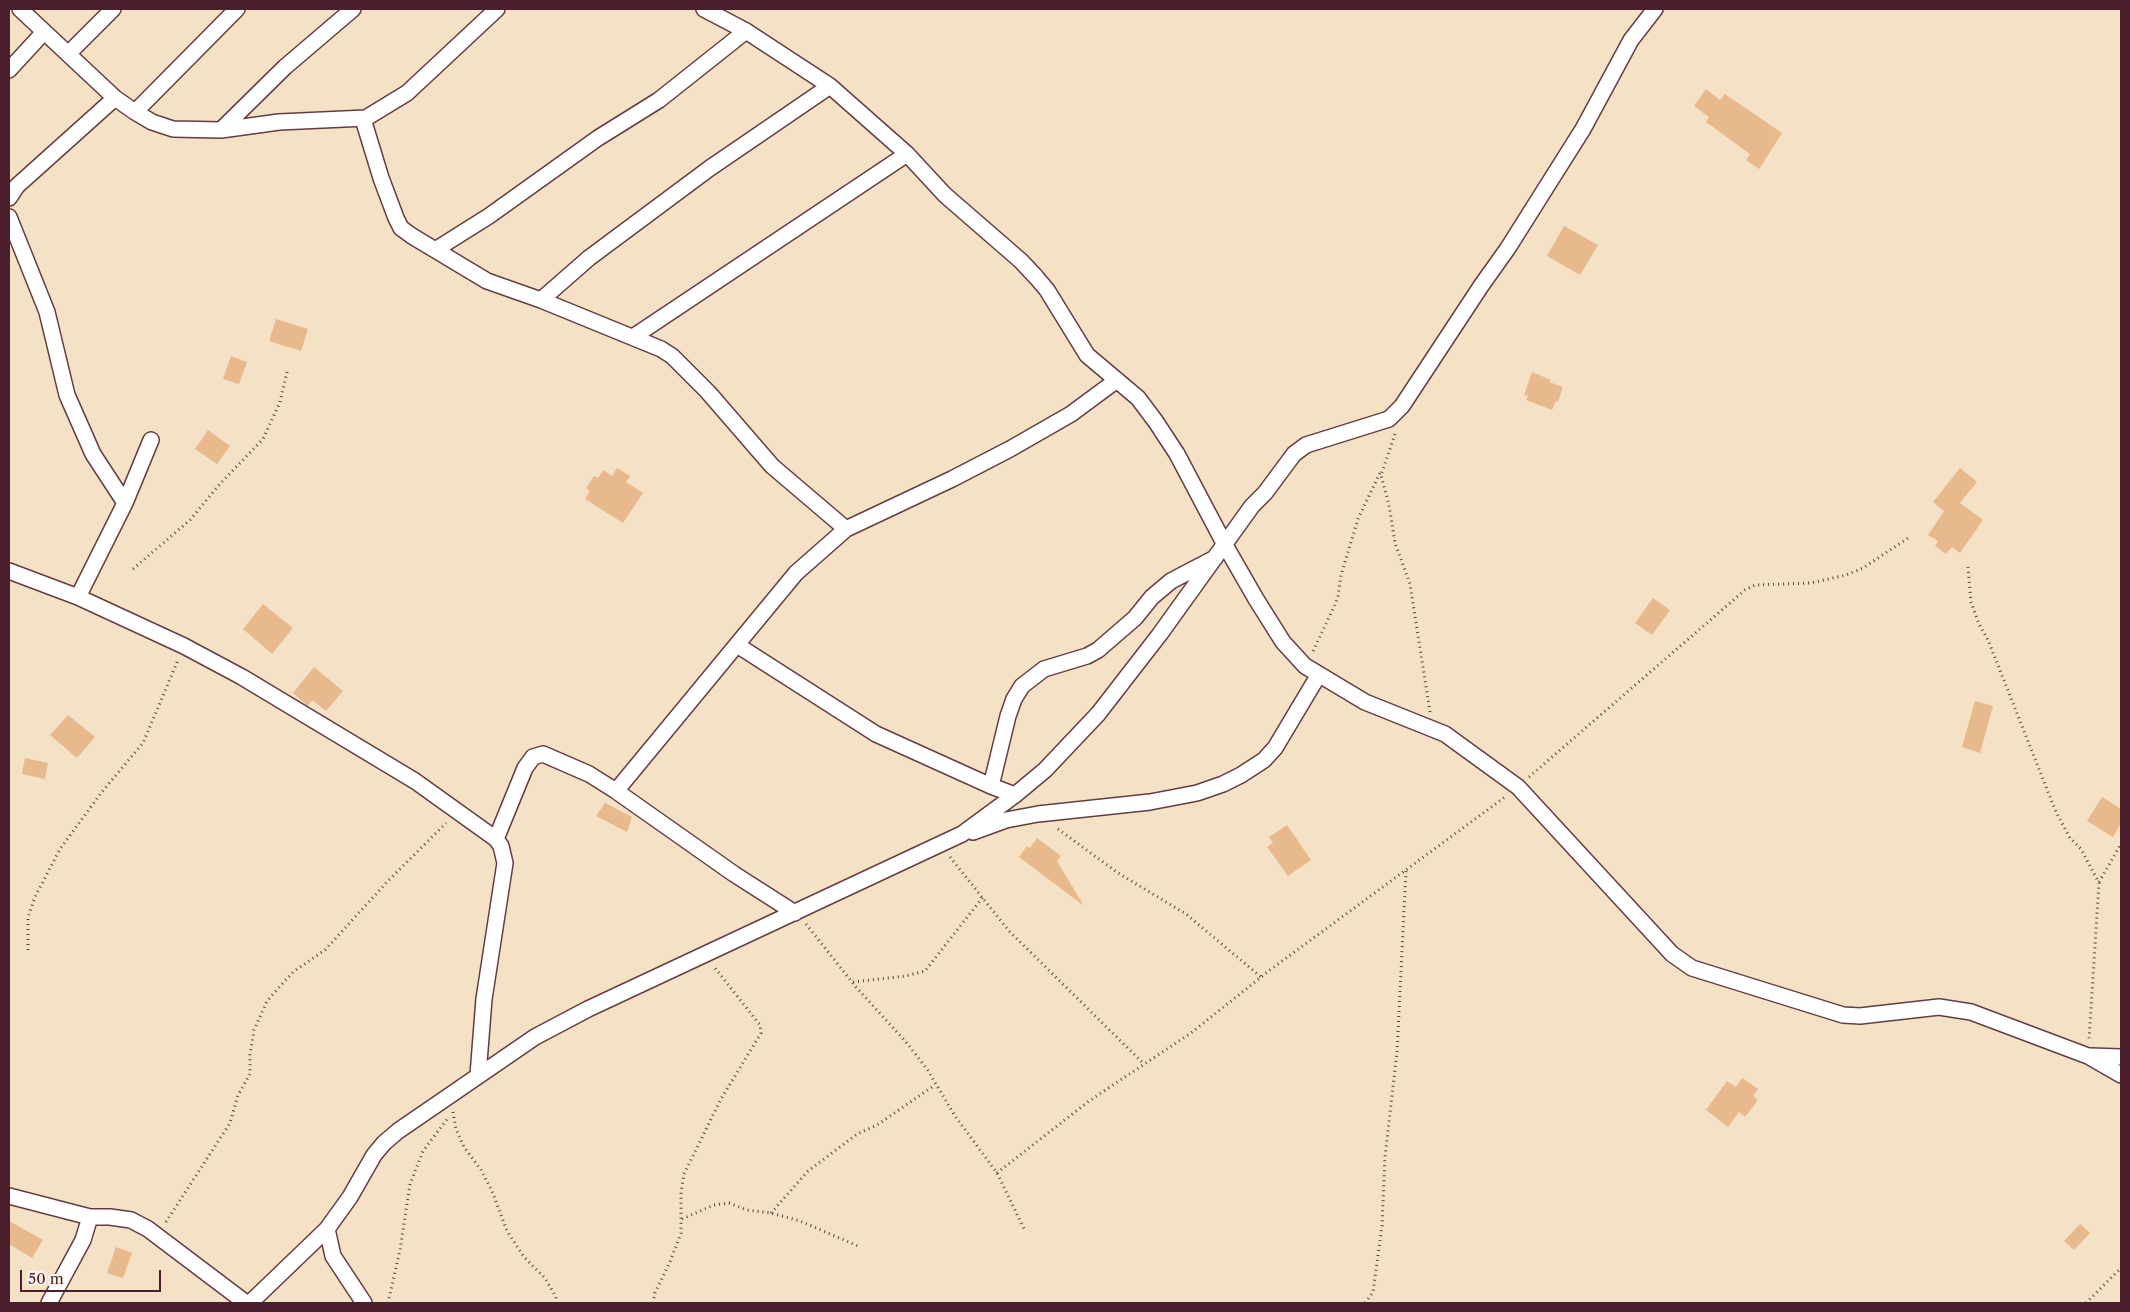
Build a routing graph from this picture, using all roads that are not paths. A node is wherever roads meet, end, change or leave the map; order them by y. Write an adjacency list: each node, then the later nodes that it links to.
1 (20, 9): 9 (street)
2 (113, 9): 10 (street)
3 (237, 9): 14 (street)
4 (353, 9): 16 (street)
5 (497, 9): 15 (street)
6 (704, 9): 8 (street)
7 (1655, 9): 27 (street)
8 (746, 31): 12 (street); 20 (street)
9 (44, 32): 10 (street); 11 (street)
10 (68, 54): 13 (street)
11 (9, 70)
12 (830, 86): 17 (street); 21 (street)
13 (115, 98): 14 (street); 18 (street)
14 (135, 112): 16 (street)
15 (363, 119): 16 (street); 20 (street)
16 (221, 130)
17 (907, 154): 22 (street); 23 (street)
18 (9, 198)
19 (9, 217): 25 (street)
20 (435, 250): 21 (street)
21 (541, 300): 22 (street)
22 (633, 337): 26 (street)
23 (1117, 380): 26 (street); 27 (street)
24 (152, 440): 25 (street)
25 (125, 503): 29 (street)
26 (846, 529): 30 (street)
27 (1221, 551): 31 (street); 32 (street); 34 (street)
28 (9, 571): 29 (street)
29 (78, 597): 36 (street)
30 (737, 646): 32 (street); 33 (street)
31 (1318, 676): 35 (street); 38 (street)
32 (991, 786): 34 (street)
33 (616, 791): 36 (street); 37 (street)
34 (1015, 795): 35 (street)
35 (962, 834): 37 (street)
36 (496, 839): 40 (street)
37 (795, 913): 40 (street)
38 (2088, 1056): 39 (street); 41 (street)
39 (2121, 1058)
40 (478, 1075): 44 (street)
41 (2121, 1075)
42 (9, 1196): 43 (street)
43 (90, 1217): 45 (street); 46 (street)
44 (327, 1229): 46 (street); 47 (street)
45 (49, 1303)
46 (248, 1303)
47 (364, 1303)

